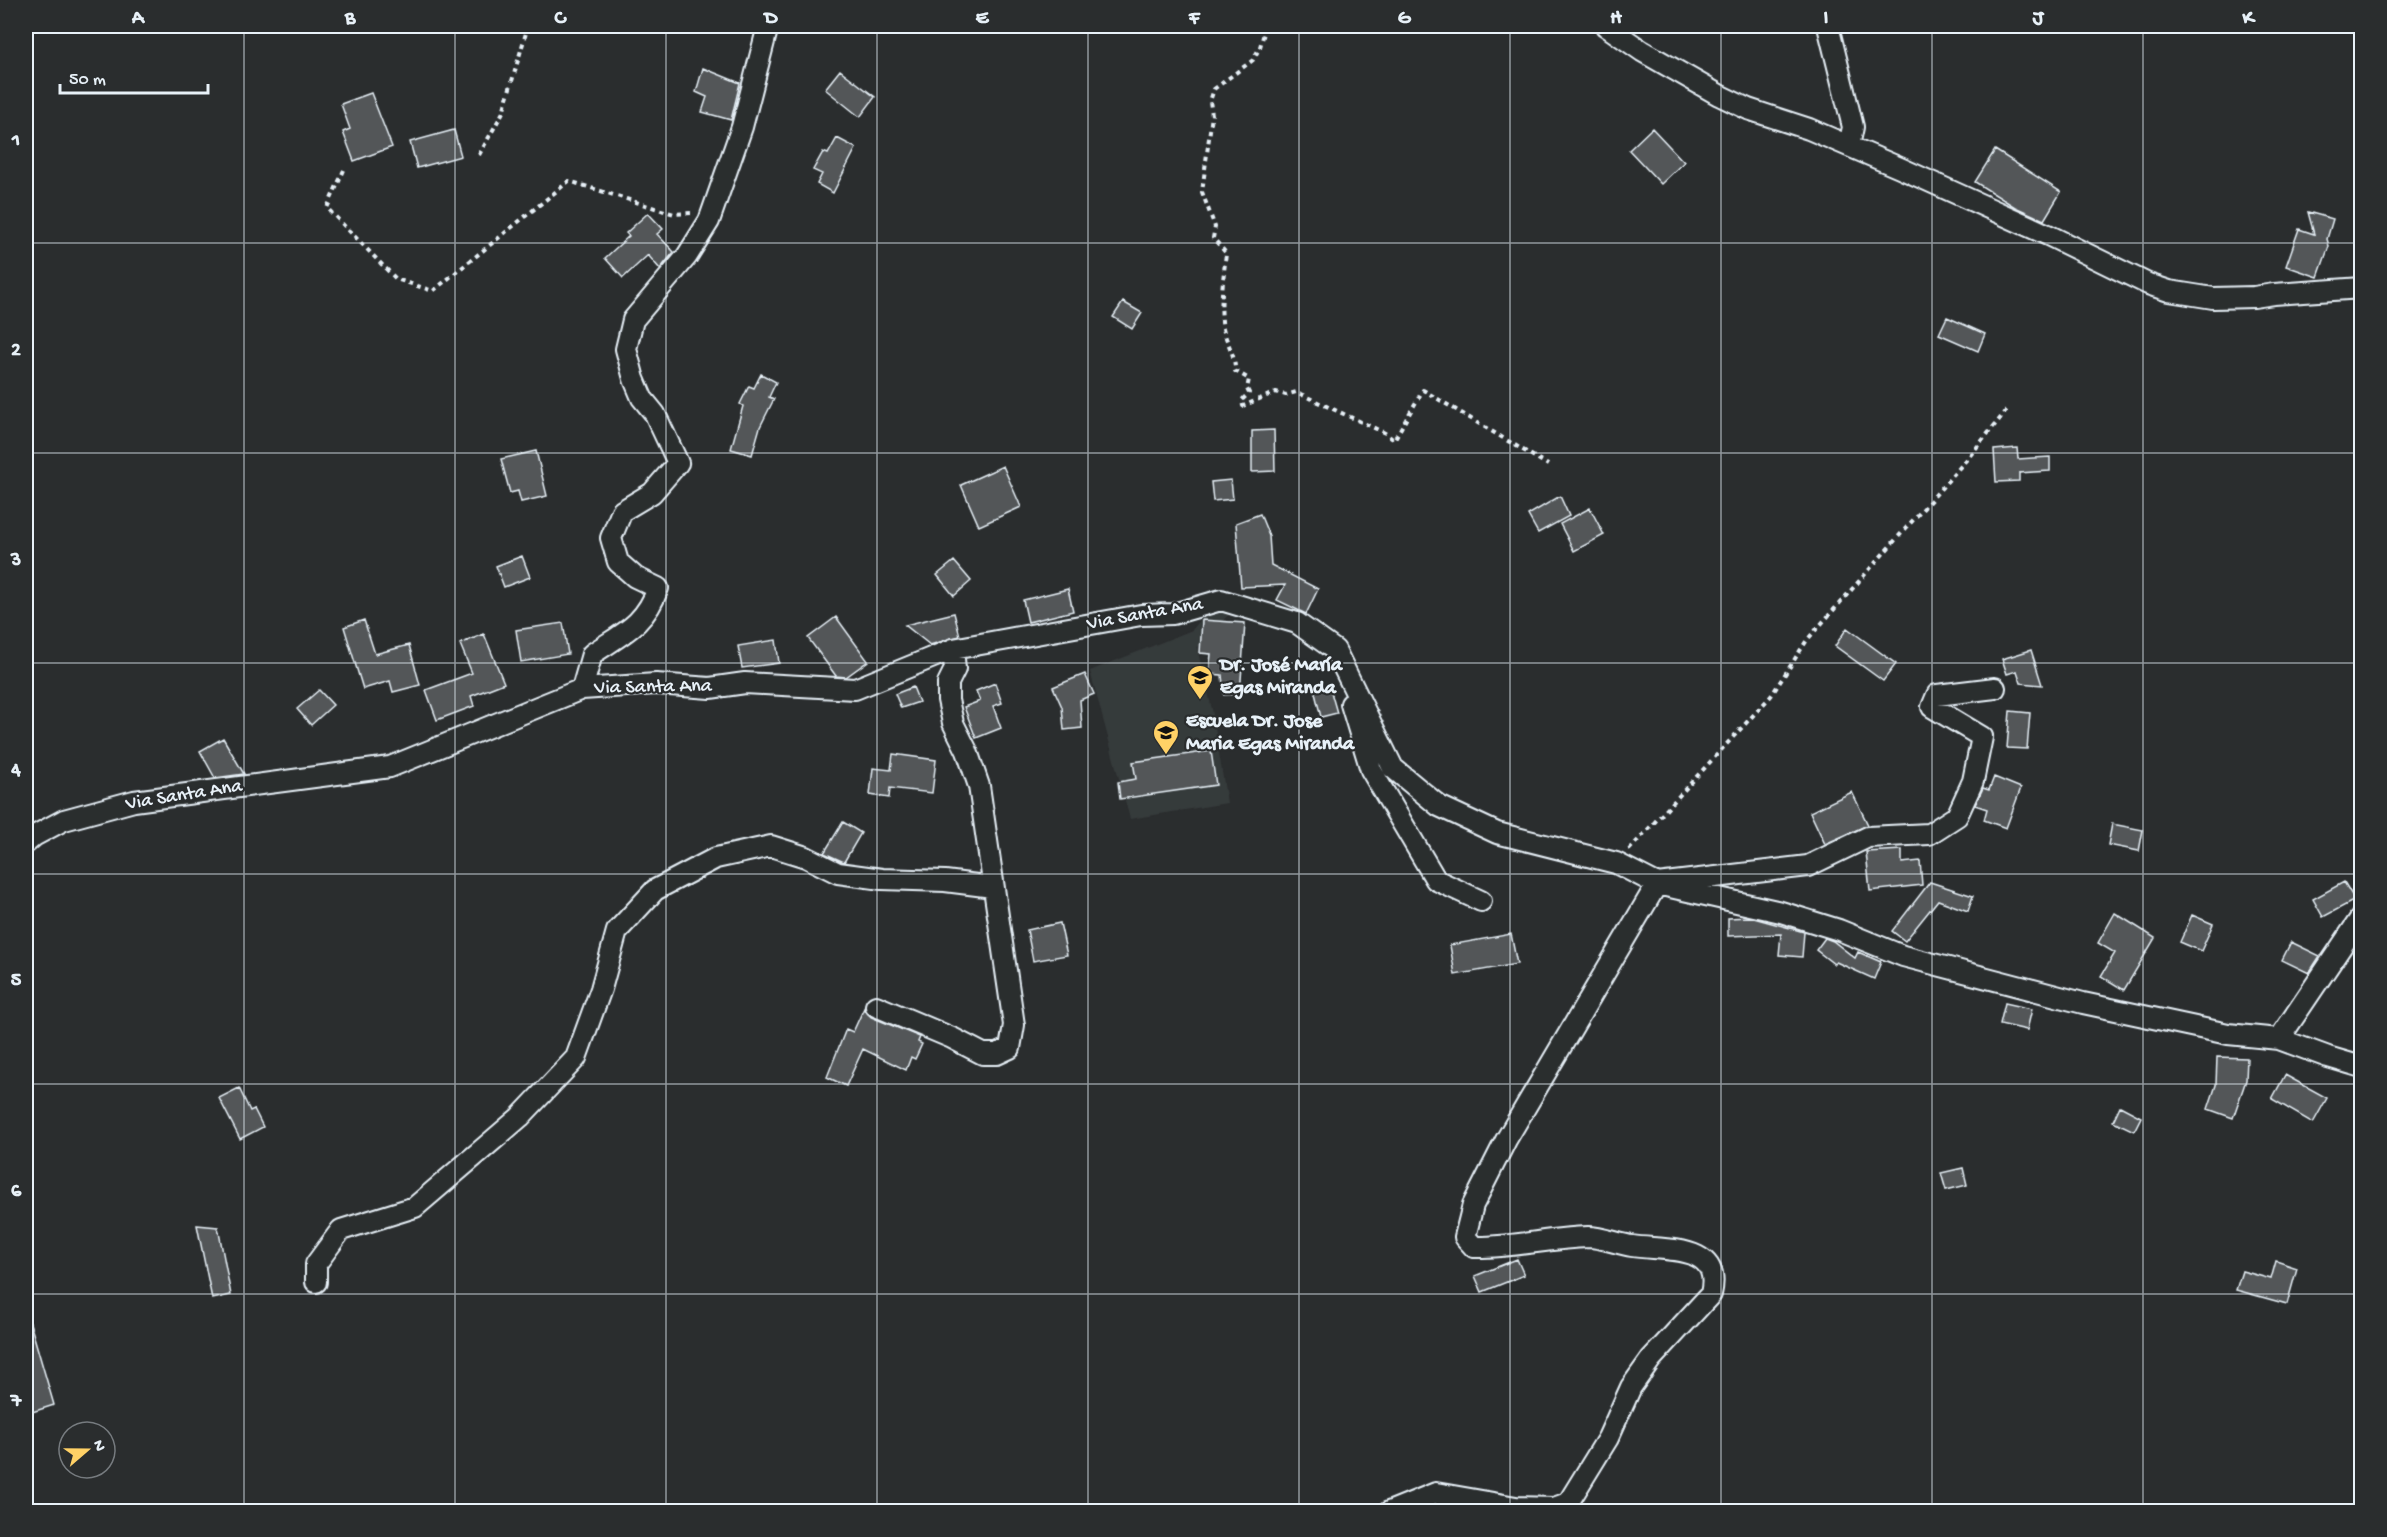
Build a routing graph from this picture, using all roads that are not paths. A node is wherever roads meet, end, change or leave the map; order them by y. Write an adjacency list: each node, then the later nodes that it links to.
1 (768, 26): 9 (street)
2 (1606, 26): 4 (street)
3 (1828, 26): 4 (street)
4 (1849, 146): 5 (street)
5 (2361, 288)
6 (953, 650): 7 (street, Via Santa Ana); 9 (street, Via Santa Ana); 12 (street)
7 (1335, 650): 11 (street); 13 (street)
8 (1995, 688): 11 (street)
9 (582, 689): 10 (street, Via Santa Ana)
10 (26, 843)
11 (1657, 884): 16 (street); 19 (street)
12 (993, 886): 15 (street); 18 (street)
13 (1481, 901)
14 (2361, 916): 16 (street)
15 (876, 1006)
16 (2279, 1039): 17 (street)
17 (2361, 1067)
18 (316, 1282)
19 (1389, 1512)

